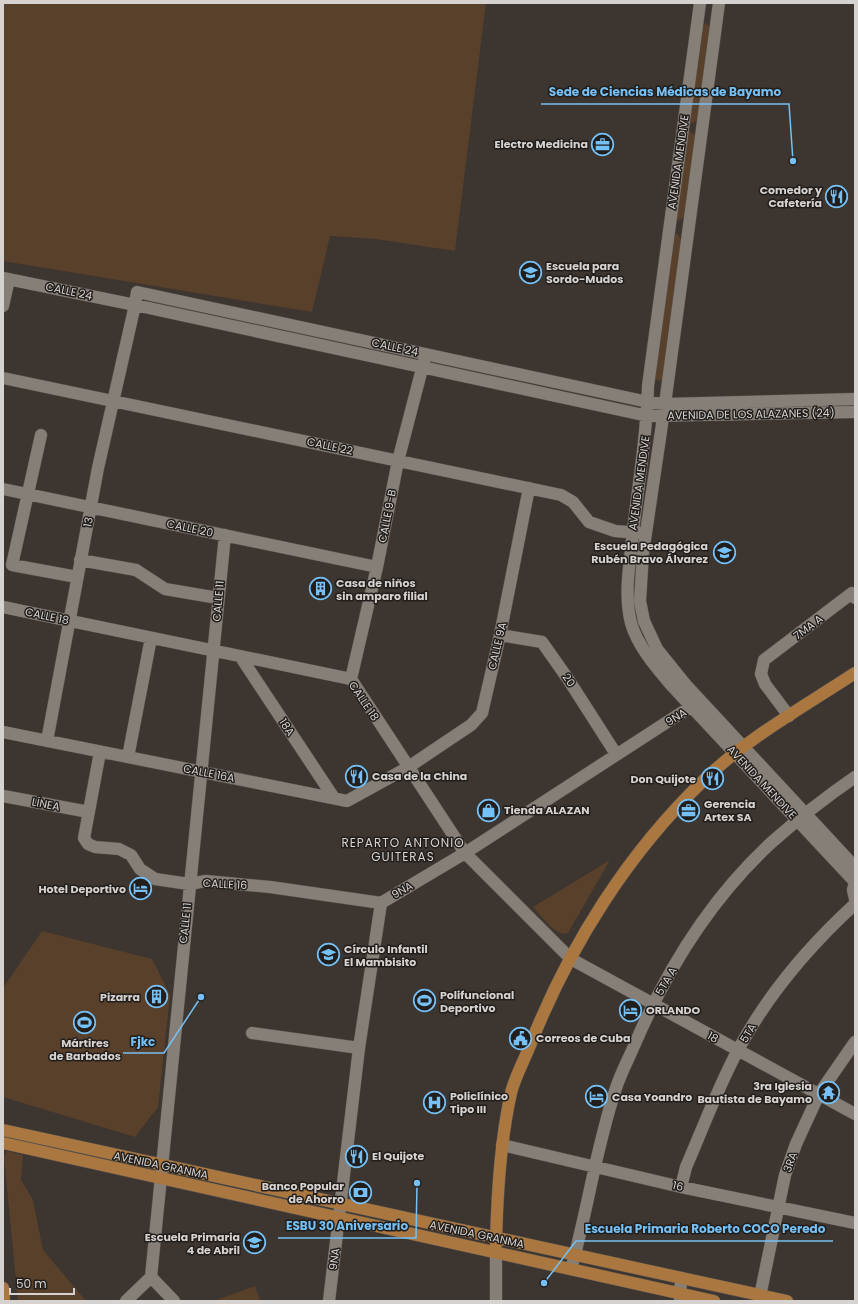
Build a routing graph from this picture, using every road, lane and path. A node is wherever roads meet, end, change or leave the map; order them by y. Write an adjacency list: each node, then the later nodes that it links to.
1 (700, 3): 11 (street, AVENIDA MENDIVE)
2 (719, 3): 12 (street, AVENIDA MENDIVE)
3 (6, 278): 4 (street, CALLE 24); 5 (street)
4 (135, 305): 6 (street, CALLE 24); 7 (street, CALLE 24); 10 (street, 13)
5 (3, 306)
6 (426, 354): 7 (street, CALLE 9-B); 11 (street, CALLE 24)
7 (422, 368): 14 (street, CALLE 24); 17 (street, CALLE 9-B)
8 (3, 378): 10 (street, CALLE 22)
9 (855, 399): 12 (street, AVENIDA DE LOS ALAZANES (24))
10 (112, 401): 17 (street, CALLE 22); 21 (street, 13)
11 (648, 402): 12 (street, CALLE 24); 14 (street, AVENIDA MENDIVE)
12 (665, 404): 15 (street, AVENIDA MENDIVE)
13 (855, 412): 15 (street, AVENIDA DE LOS ALAZANES (24))
14 (648, 416): 15 (street, AVENIDA DE LOS ALAZANES (24)); 22 (street, AVENIDA MENDIVE)
15 (663, 416): 23 (street, AVENIDA MENDIVE)
16 (41, 435): 20 (street)
17 (398, 461): 18 (street, CALLE 22); 26 (street, CALLE 9-B)
18 (529, 488): 22 (street, CALLE 22); 32 (street, CALLE 9A)
19 (3, 489): 20 (street, CALLE 20)
20 (28, 494): 21 (street, CALLE 20); 27 (street)
21 (90, 507): 24 (street, CALLE 20); 25 (street, 13)
22 (632, 532): 23 (street, CALLE 22); 38 (street, AVENIDA MENDIVE)
23 (646, 533): 38 (street, AVENIDA MENDIVE)
24 (225, 535): 26 (street, CALLE 20); 29 (street, CALLE 11)
25 (80, 560): 27 (street, 13); 29 (street)
26 (377, 567): 37 (street, CALLE 9-B)
27 (77, 577): 31 (street, 13)
28 (853, 596): 39 (street, 7MA A)
29 (218, 598): 34 (street, CALLE 11)
30 (3, 607): 31 (street, CALLE 18)
31 (69, 620): 33 (street, CALLE 18); 41 (street, 13)
32 (500, 635): 44 (street, 20); 46 (street, CALLE 9A)
33 (151, 638): 34 (street, CALLE 18); 45 (street)
34 (214, 651): 35 (street, CALLE 18); 47 (street, CALLE 11)
35 (240, 656): 37 (street, CALLE 18); 50 (street, 18A)
36 (855, 673): 39 (main road)
37 (351, 679): 46 (street, CALLE 18)
38 (696, 704): 42 (street, AVENIDA MENDIVE); 44 (street, 9NA)
39 (790, 716): 42 (main road)
40 (3, 732): 41 (street, CALLE 16A)
41 (47, 741): 43 (street, CALLE 16A)
42 (739, 750): 52 (street, AVENIDA MENDIVE); 59 (main road)
43 (100, 752): 45 (street, CALLE 16A); 51 (street)
44 (616, 754): 53 (street, 9NA)
45 (128, 757): 47 (street, CALLE 16A)
46 (407, 768): 50 (street, CALLE 16A); 53 (street, CALLE 18)
47 (203, 772): 50 (street, CALLE 16A); 55 (street, CALLE 11)
48 (855, 777): 52 (street, 5TA A)
49 (3, 796): 51 (street, LÍNEA)
50 (334, 798)
51 (89, 812): 55 (street, CALLE 16)
52 (802, 817): 54 (street, AVENIDA MENDIVE); 56 (street, AVENIDA MENDIVE); 60 (street, 5TA A)
53 (465, 854): 57 (street, 9NA); 59 (street, CALLE 18)
54 (855, 867)
55 (189, 884): 57 (street, CALLE 16); 70 (street, CALLE 11)
56 (855, 899)
57 (381, 903): 63 (street, 9NA)
58 (855, 904): 64 (street, 5TA)
59 (571, 959): 60 (street, 18); 69 (main road)
60 (652, 1003): 64 (street, 18); 71 (street, 5TA A)
61 (252, 1033): 63 (street)
62 (855, 1042): 65 (street, 3RA)
63 (360, 1048): 74 (street, 9NA)
64 (738, 1051): 65 (street, 18); 73 (street, 5TA)
65 (819, 1094): 66 (street, 18); 75 (street, 3RA)
66 (855, 1114)
67 (3, 1130): 70 (main road, AVENIDA GRANMA)
68 (3, 1143): 72 (main road, AVENIDA GRANMA)
69 (502, 1145): 71 (street, 16); 78 (main road)
70 (162, 1165): 72 (street, CALLE 11); 74 (main road, AVENIDA GRANMA)
71 (594, 1166): 73 (street, 16); 80 (street, 5TA A)
72 (160, 1178): 76 (main road, AVENIDA GRANMA); 82 (street, CALLE 11)
73 (682, 1187): 75 (street, 16)
74 (341, 1204): 76 (street, 9NA); 78 (main road, AVENIDA GRANMA)
75 (777, 1208): 77 (street, 16); 86 (street, 3RA)
76 (339, 1218): 79 (main road, AVENIDA GRANMA); 90 (street, 9NA)
77 (855, 1223)
78 (496, 1238): 79 (main road); 80 (main road, AVENIDA GRANMA)
79 (496, 1253): 81 (main road, AVENIDA GRANMA); 91 (street)
80 (575, 1255): 81 (street, 5TA A); 83 (main road, AVENIDA GRANMA)
81 (571, 1269): 85 (main road, AVENIDA GRANMA)
82 (151, 1277): 88 (street); 89 (street)
83 (681, 1278): 85 (street); 86 (main road, AVENIDA GRANMA)
84 (3, 1288): 87 (main road)
85 (680, 1297): 92 (main road, AVENIDA GRANMA)
86 (760, 1298): 93 (main road, AVENIDA GRANMA)
87 (4, 1301)
88 (126, 1301)
89 (174, 1301)
90 (329, 1301)
91 (496, 1301)
92 (714, 1301)
93 (787, 1301)

